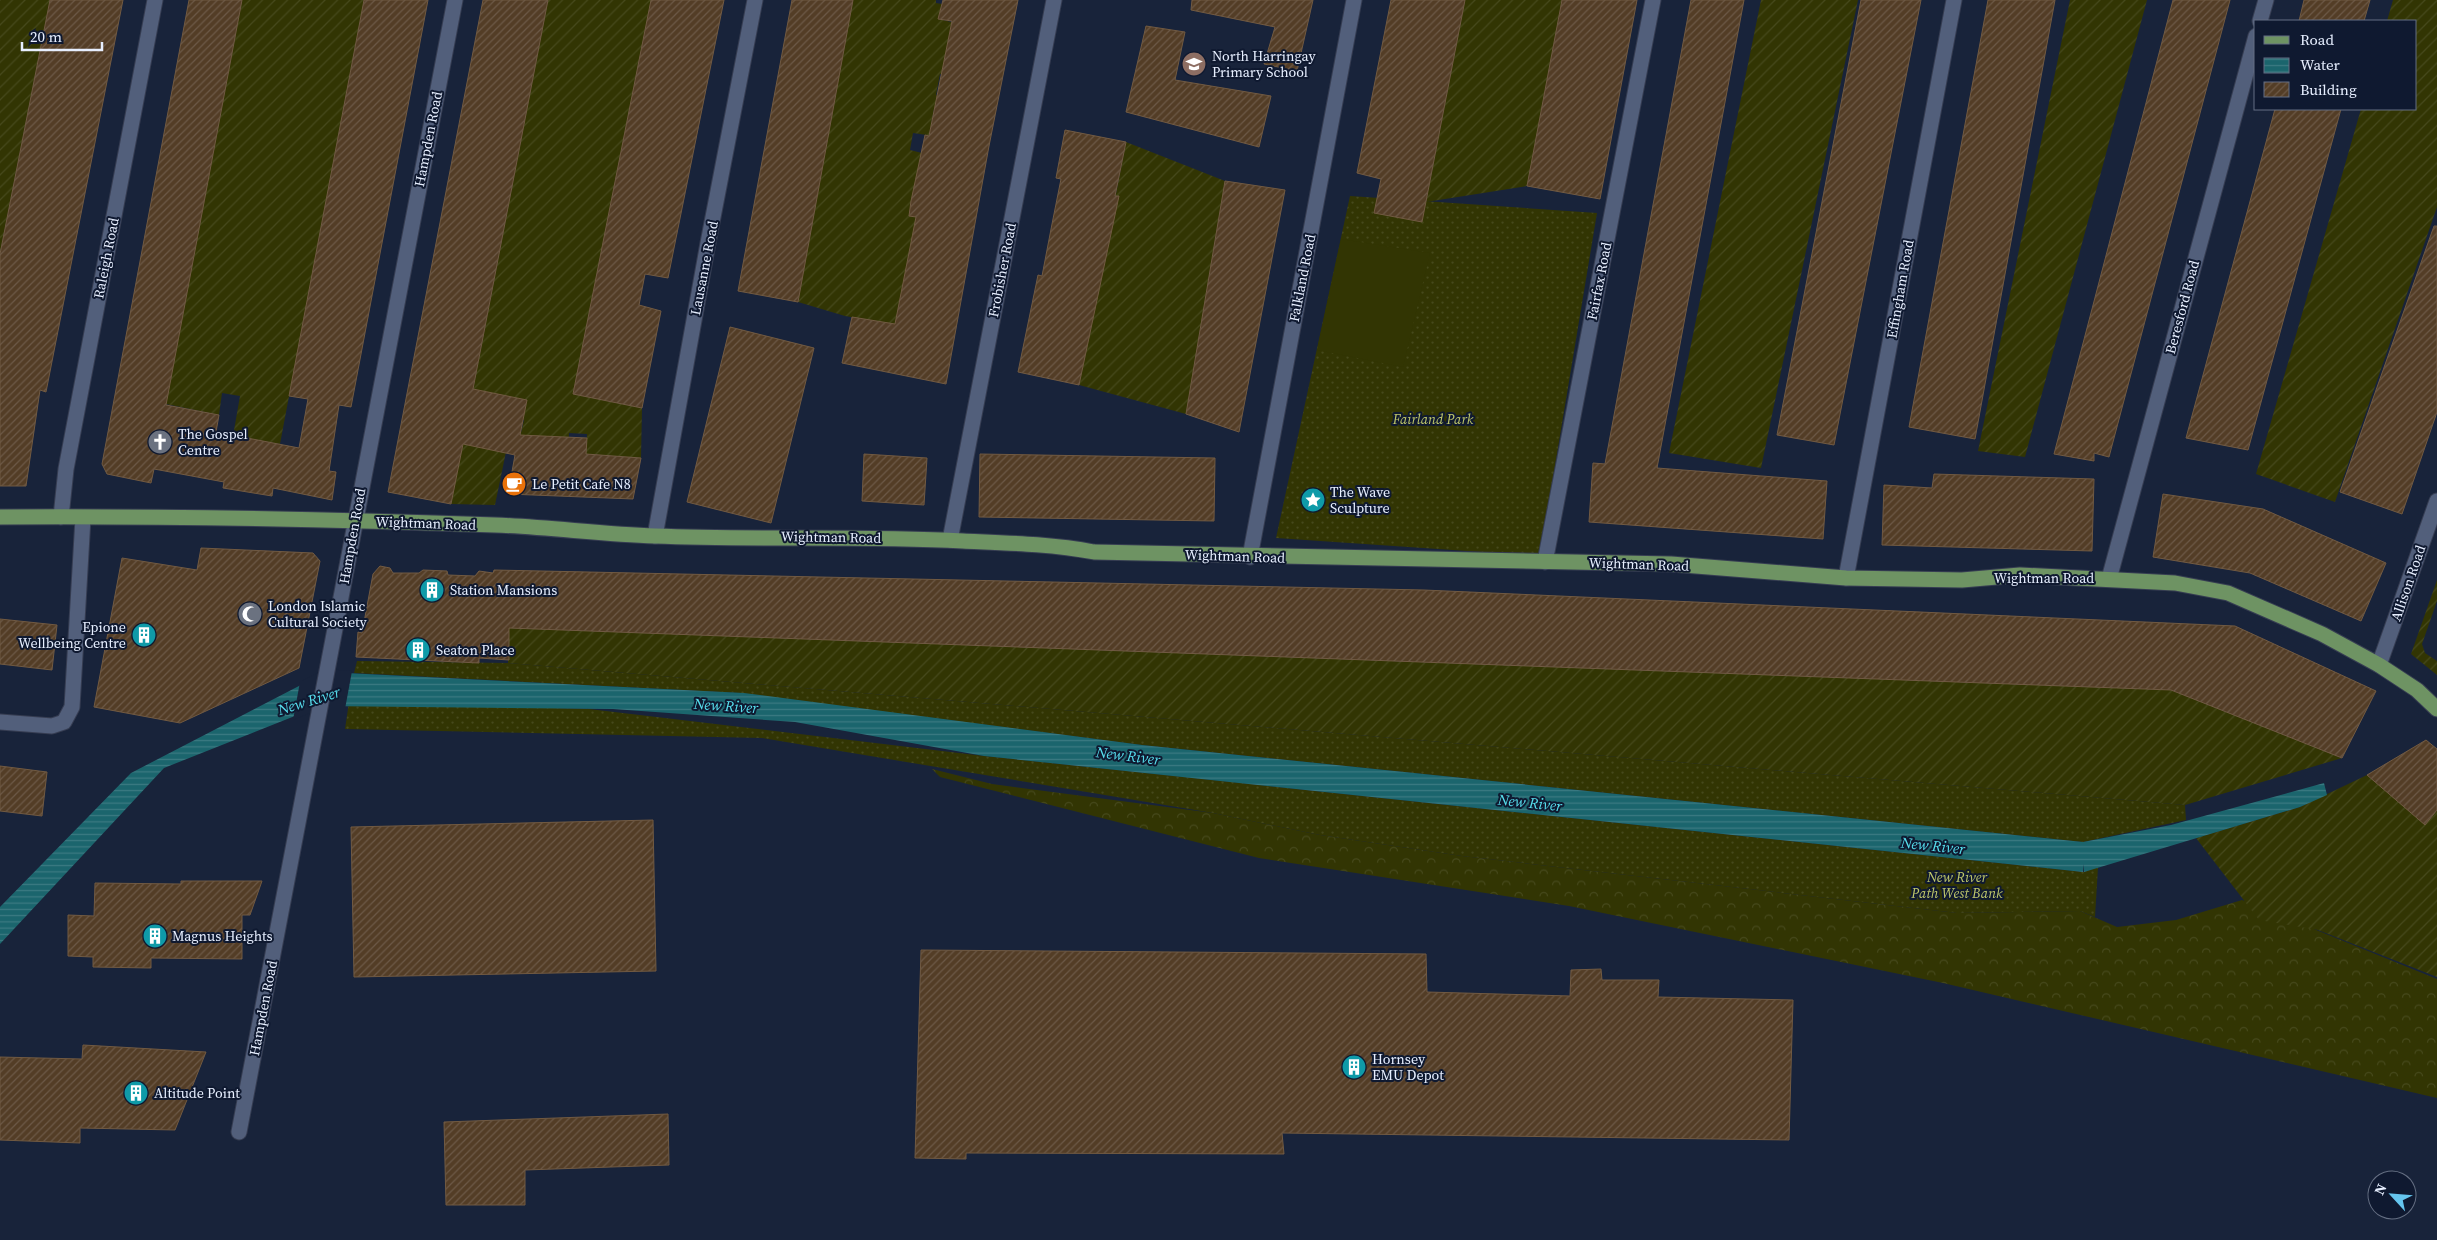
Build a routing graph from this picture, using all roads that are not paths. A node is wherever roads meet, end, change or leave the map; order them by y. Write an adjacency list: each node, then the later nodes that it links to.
1 (155, 0): 13 (street, Raleigh Road)
2 (455, 0): 15 (street, Hampden Road)
3 (755, 0): 16 (street, Lausanne Road)
4 (1054, 0): 17 (street, Frobisher Road)
5 (1354, 0): 18 (street, Falkland Road)
6 (1653, 0): 19 (street, Fairfax Road)
7 (1954, 0): 20 (street, Effingham Road)
8 (2266, 0): 9 (street)
9 (2260, 20)
10 (2254, 43): 21 (street, Beresford Road)
11 (2437, 500): 22 (street, Allison Road)
12 (0, 517): 13 (main road, Wightman Road)
13 (61, 517): 14 (main road, Wightman Road)
14 (83, 518): 15 (main road, Wightman Road); 24 (street)
15 (355, 521): 16 (main road, Wightman Road); 25 (street, Hampden Road)
16 (655, 536): 17 (main road, Wightman Road)
17 (950, 540): 18 (main road, Wightman Road)
18 (1250, 557): 19 (main road, Wightman Road)
19 (1545, 562): 20 (main road, Wightman Road)
20 (1846, 578): 21 (main road, Wightman Road)
21 (2109, 579): 22 (main road, Wightman Road)
22 (2379, 665): 23 (main road, Wightman Road)
23 (2437, 709)
24 (0, 722)
25 (239, 1132)

